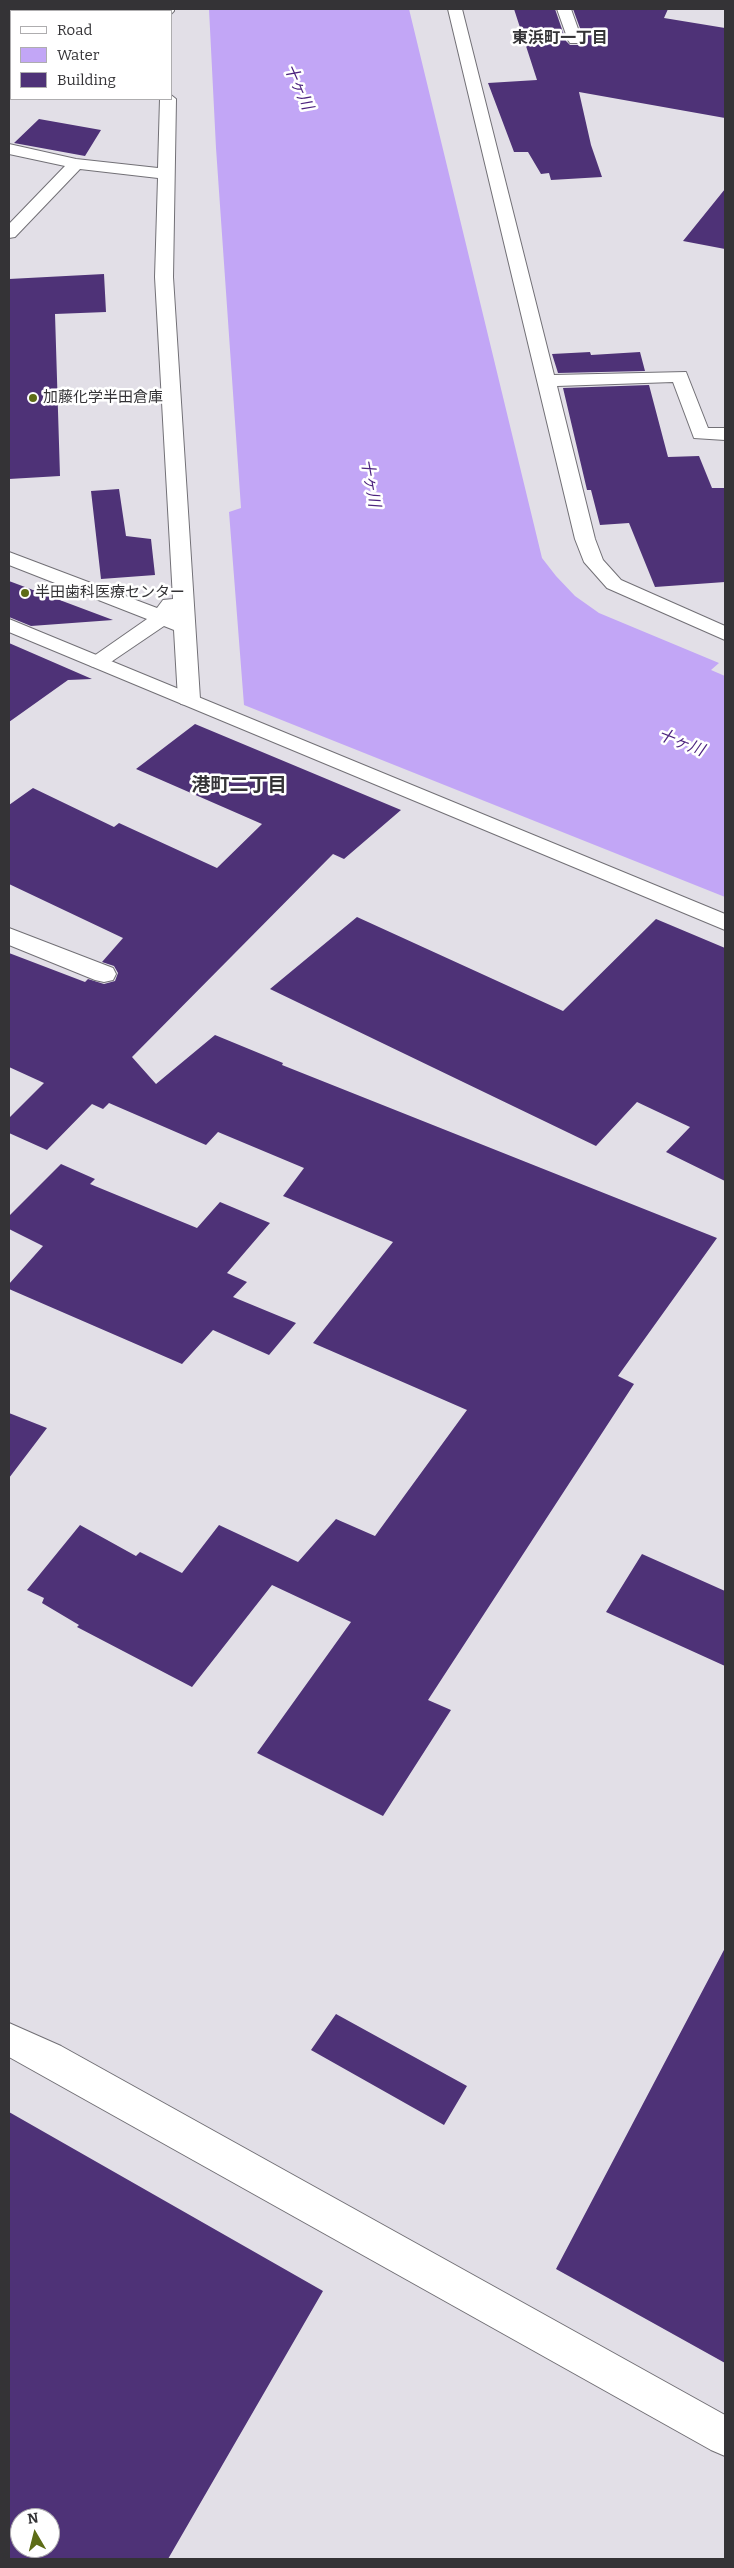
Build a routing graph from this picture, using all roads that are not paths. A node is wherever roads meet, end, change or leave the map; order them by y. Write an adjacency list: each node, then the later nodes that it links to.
1 (455, 9): 9 (street)
2 (564, 9): 3 (street)
3 (575, 40)
4 (168, 100): 7 (street)
5 (9, 149): 6 (street)
6 (76, 164): 7 (street); 8 (street)
7 (168, 172): 12 (street)
8 (9, 233)
9 (547, 381): 10 (street); 16 (street)
10 (725, 434)
11 (9, 558): 13 (street)
12 (181, 583): 13 (street); 15 (street)
13 (162, 617): 15 (street); 17 (street)
14 (9, 625): 17 (street)
15 (184, 626): 18 (street)
16 (725, 634)
17 (98, 662): 18 (street)
18 (189, 699): 19 (street)
19 (725, 923)
20 (9, 936): 21 (street)
21 (104, 974)
22 (9, 2039): 23 (street)
23 (725, 2436)

